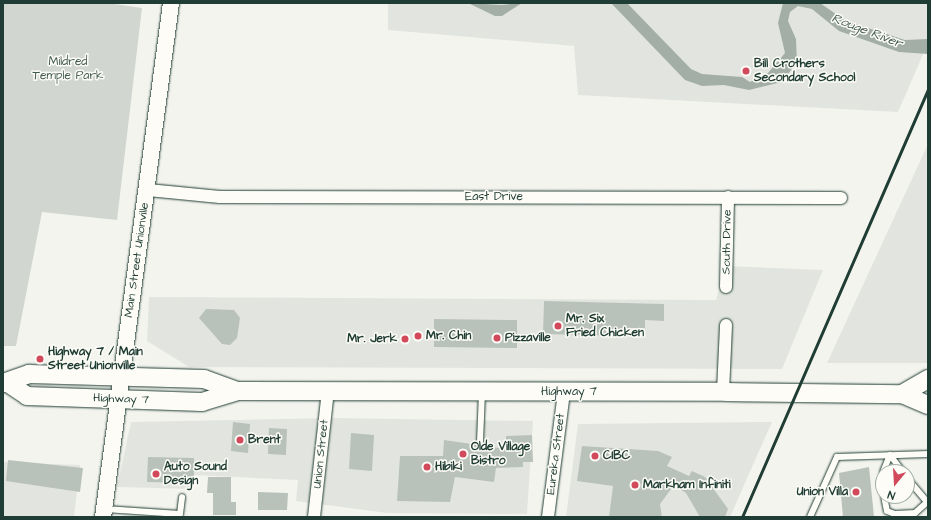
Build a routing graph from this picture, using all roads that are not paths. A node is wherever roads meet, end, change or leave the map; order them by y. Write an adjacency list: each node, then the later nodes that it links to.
1 (171, 3): 2 (main road, Main Street Unionville)
2 (148, 190): 3 (street, East Drive); 7 (main road, Main Street Unionville)
3 (728, 196): 4 (street, East Drive); 5 (street, South Drive)
4 (841, 198)
5 (726, 287)
6 (726, 325): 14 (street)
7 (120, 377): 9 (main road, Highway 7); 10 (main road, Highway 7); 16 (main road, Main Street Unionville)
8 (928, 378): 15 (main road)
9 (5, 383): 16 (main road, Highway 7)
10 (237, 391): 11 (main road, Highway 7); 16 (main road, Highway 7)
11 (328, 391): 12 (main road, Highway 7); 28 (street, Union Street)
12 (482, 391): 13 (main road, Highway 7); 18 (lane)
13 (564, 392): 14 (main road, Highway 7); 29 (street, Eureka Street)
14 (723, 392): 15 (main road, Highway 7)
15 (902, 394): 17 (main road, Highway 7)
16 (117, 398): 27 (main road, Main Street Unionville)
17 (928, 405)
18 (480, 442)
19 (928, 454): 20 (lane)
20 (890, 455): 21 (lane); 22 (lane); 30 (lane)
21 (886, 464)
22 (897, 464)
23 (915, 488): 25 (lane)
24 (182, 497): 27 (lane)
25 (927, 503): 26 (lane)
26 (886, 504)
27 (103, 513)
28 (314, 517)
29 (548, 517)
30 (810, 517)

